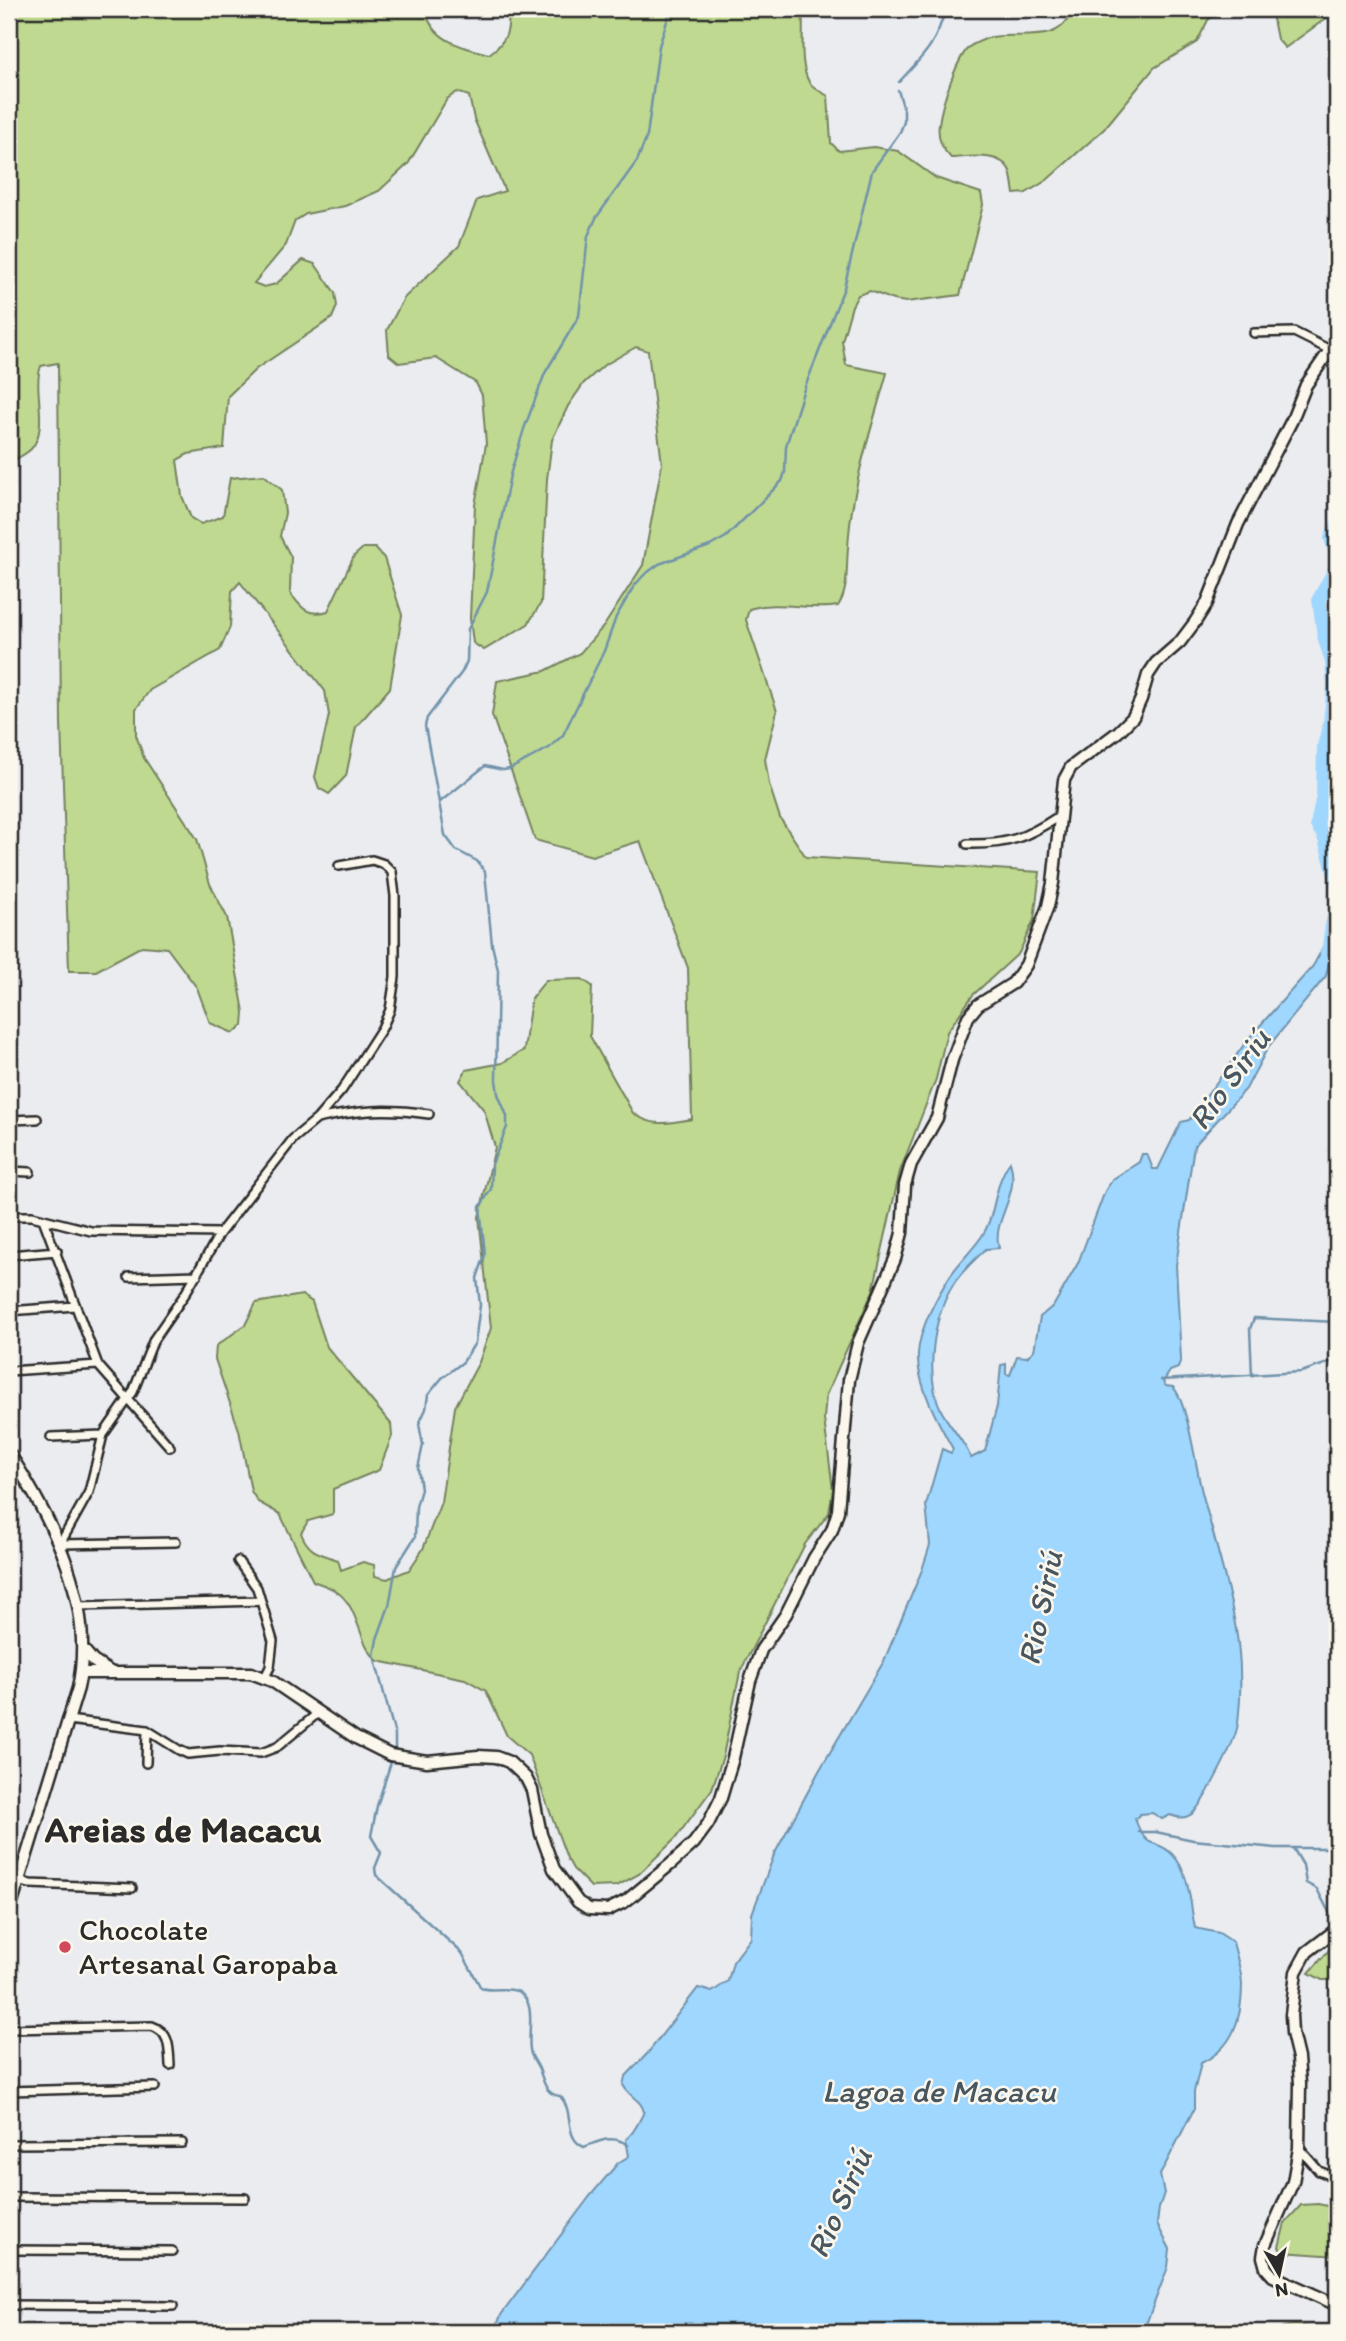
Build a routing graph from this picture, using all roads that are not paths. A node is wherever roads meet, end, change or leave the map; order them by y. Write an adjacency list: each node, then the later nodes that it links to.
1 (1254, 332): 2 (street)
2 (1334, 347): 3 (street)
3 (1059, 816): 4 (street); 37 (street)
4 (967, 844)
5 (339, 866): 8 (street)
6 (429, 1114): 8 (street)
7 (37, 1119): 9 (street)
8 (317, 1119): 14 (street)
9 (9, 1120)
10 (9, 1171): 11 (street)
11 (30, 1172)
12 (9, 1216): 13 (street)
13 (43, 1219): 14 (street); 15 (street)
14 (220, 1233): 17 (street)
15 (57, 1251): 16 (street); 19 (street)
16 (9, 1255)
17 (197, 1275): 18 (street); 23 (street)
18 (128, 1277)
19 (75, 1306): 20 (street); 21 (street)
20 (9, 1311)
21 (98, 1365): 22 (street); 23 (street)
22 (9, 1371)
23 (127, 1399): 24 (street); 26 (street)
24 (103, 1435): 25 (street); 29 (street)
25 (51, 1437)
26 (170, 1447)
27 (9, 1453): 29 (street)
28 (176, 1542): 29 (street)
29 (60, 1544): 32 (street)
30 (238, 1561): 31 (street)
31 (261, 1601): 32 (street); 36 (street)
32 (78, 1606): 33 (street)
33 (83, 1650): 34 (street); 35 (street)
34 (81, 1673): 35 (street); 38 (street)
35 (112, 1673): 36 (street)
36 (265, 1677): 37 (street)
37 (318, 1713): 39 (street)
38 (68, 1720): 39 (street); 41 (street)
39 (147, 1730): 40 (street)
40 (146, 1763)
41 (19, 1881): 42 (street); 43 (street)
42 (132, 1888)
43 (9, 1913)
44 (1337, 1929): 51 (street)
45 (9, 2029): 46 (street)
46 (170, 2065)
47 (155, 2087): 48 (street)
48 (9, 2091)
49 (182, 2143): 50 (street)
50 (9, 2144)
51 (1299, 2148): 52 (street); 58 (street)
52 (1337, 2178)
53 (9, 2197): 54 (street)
54 (245, 2198)
55 (9, 2250): 56 (street)
56 (172, 2251)
57 (9, 2305): 59 (street)
58 (1337, 2305)
59 (173, 2306)

